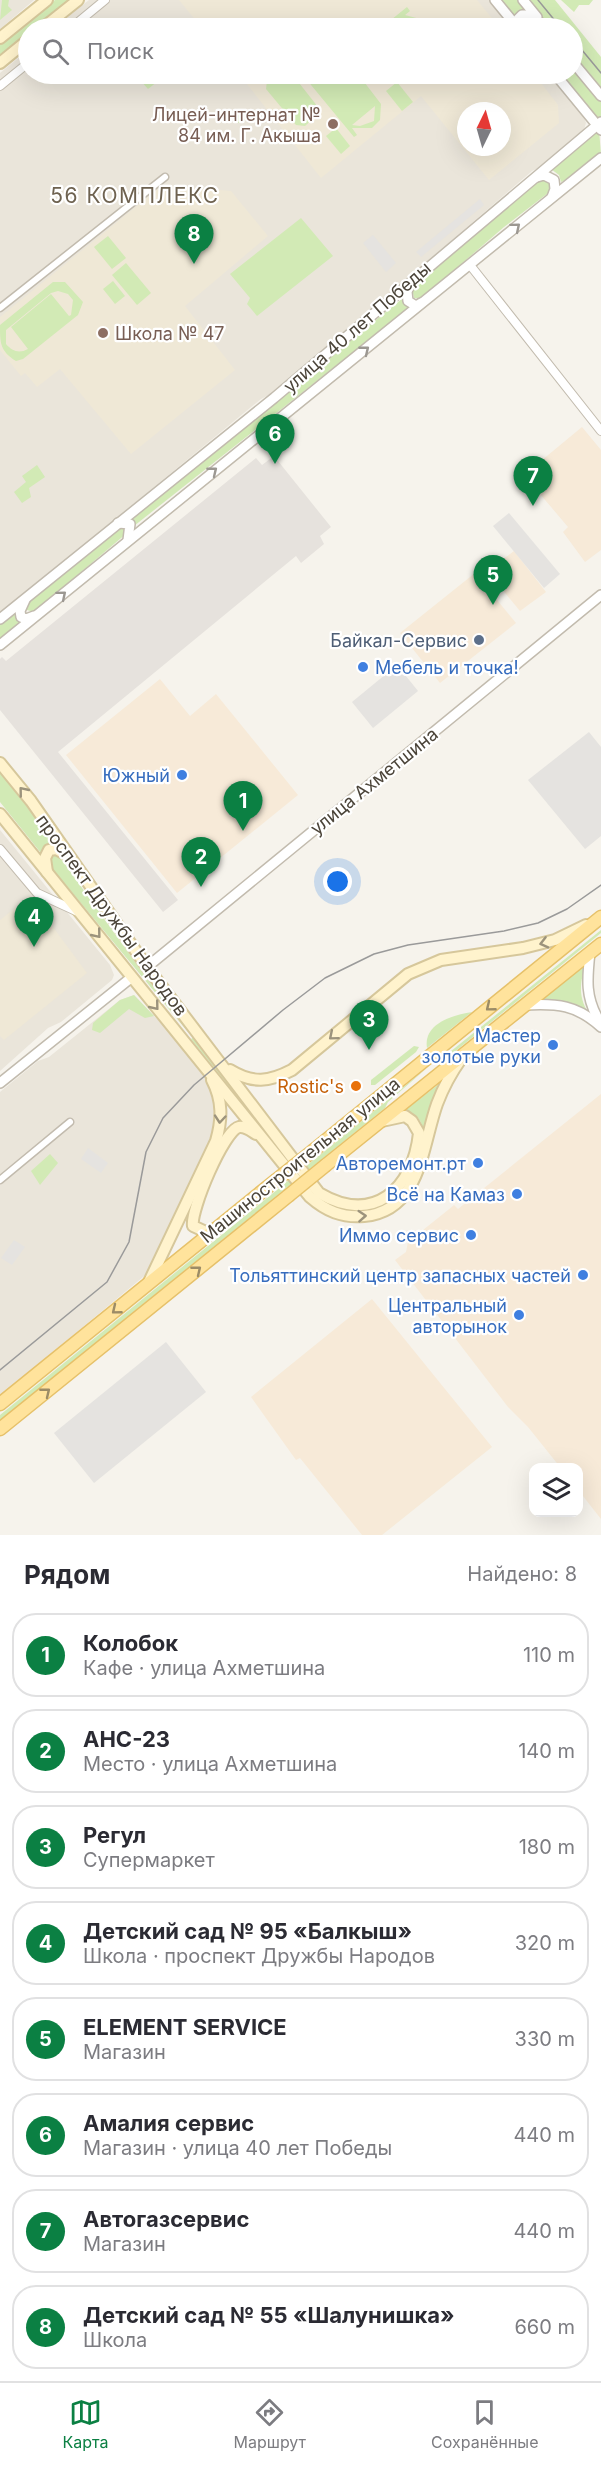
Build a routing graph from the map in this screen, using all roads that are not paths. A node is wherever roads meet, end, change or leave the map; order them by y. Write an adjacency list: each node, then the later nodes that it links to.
1 (47, 0): 6 (main road)
2 (78, 0): 7 (main road)
3 (105, 0): 8 (street)
4 (495, 0): 9 (street)
5 (523, 0): 12 (street)
6 (25, 18)
7 (56, 18)
8 (83, 18)
9 (510, 18)
10 (519, 18): 11 (street)
11 (533, 18)
12 (538, 18)
13 (18, 23): 14 (main road)
14 (0, 38)
15 (18, 49): 16 (main road)
16 (0, 64)
17 (18, 71): 20 (street)
18 (583, 74): 21 (street)
19 (564, 84): 22 (street)
20 (0, 86)
21 (601, 96)
22 (600, 126): 25 (street, улица 40 лет Победы)
23 (601, 158): 26 (street, улица 40 лет Победы)
24 (165, 177): 30 (street)
25 (535, 177): 26 (street); 28 (street, улица 40 лет Победы)
26 (552, 197): 27 (street, улица 40 лет Победы, one-way to 26)
27 (470, 265): 29 (street, улица 40 лет Победы); 31 (street)
28 (410, 283): 29 (street); 32 (street, улица 40 лет Победы)
29 (425, 300): 33 (street, улица 40 лет Победы, one-way to 29)
30 (0, 308)
31 (601, 431)
32 (118, 523): 33 (street); 35 (street, улица 40 лет Победы)
33 (128, 540): 36 (street, улица 40 лет Победы, one-way to 33)
34 (601, 595): 48 (street, улица Ахметшина)
35 (26, 598): 36 (street); 37 (street, улица 40 лет Победы)
36 (38, 615): 38 (street, улица 40 лет Победы)
37 (0, 619)
38 (0, 645)
39 (0, 763): 42 (main road, проспект Дружбы Народов, one-way to 39)
40 (0, 814): 43 (main road, проспект Дружбы Народов)
41 (0, 849): 44 (street)
42 (68, 856): 43 (main road); 48 (main road, проспект Дружбы Народов)
43 (47, 872): 44 (main road, проспект Дружбы Народов)
44 (80, 913): 49 (main road, проспект Дружбы Народов, one-way to 49)
45 (599, 919): 55 (main road, Машиностроительная улица, one-way to 55); 57 (main road, one-way to 57)
46 (601, 944): 47 (main road, Машиностроительная улица)
47 (590, 952): 50 (main road, Машиностроительная улица); 52 (street)
48 (147, 967): 51 (main road, проспект Дружбы Народов)
49 (132, 977): 53 (main road, проспект Дружбы Народов, one-way to 53); 59 (street)
50 (525, 1005): 52 (street); 54 (main road, Машиностроительная улица)
51 (192, 1025): 53 (main road); 57 (main road, проспект Дружбы Народов)
52 (601, 1026)
53 (179, 1035): 56 (main road, проспект Дружбы Народов)
54 (465, 1054): 58 (main road, Машиностроительная улица); 62 (main road, one-way to 54)
55 (424, 1060): 58 (main road); 64 (main road, Машиностроительная улица, bridge)
56 (204, 1064): 62 (main road); 65 (main road, one-way to 65)
57 (225, 1067): 60 (main road, проспект Дружбы Народов)
58 (437, 1076): 60 (main road, Машиностроительная улица)
59 (0, 1083)
60 (381, 1121): 67 (main road, Машиностроительная улица, one-way to 60, bridge)
61 (70, 1122): 63 (street)
62 (263, 1139): 64 (main road)
63 (0, 1180)
64 (215, 1229): 65 (main road, Машиностроительная улица)
65 (147, 1284): 66 (main road, Машиностроительная улица, one-way to 66)
66 (0, 1404)
67 (0, 1429)

